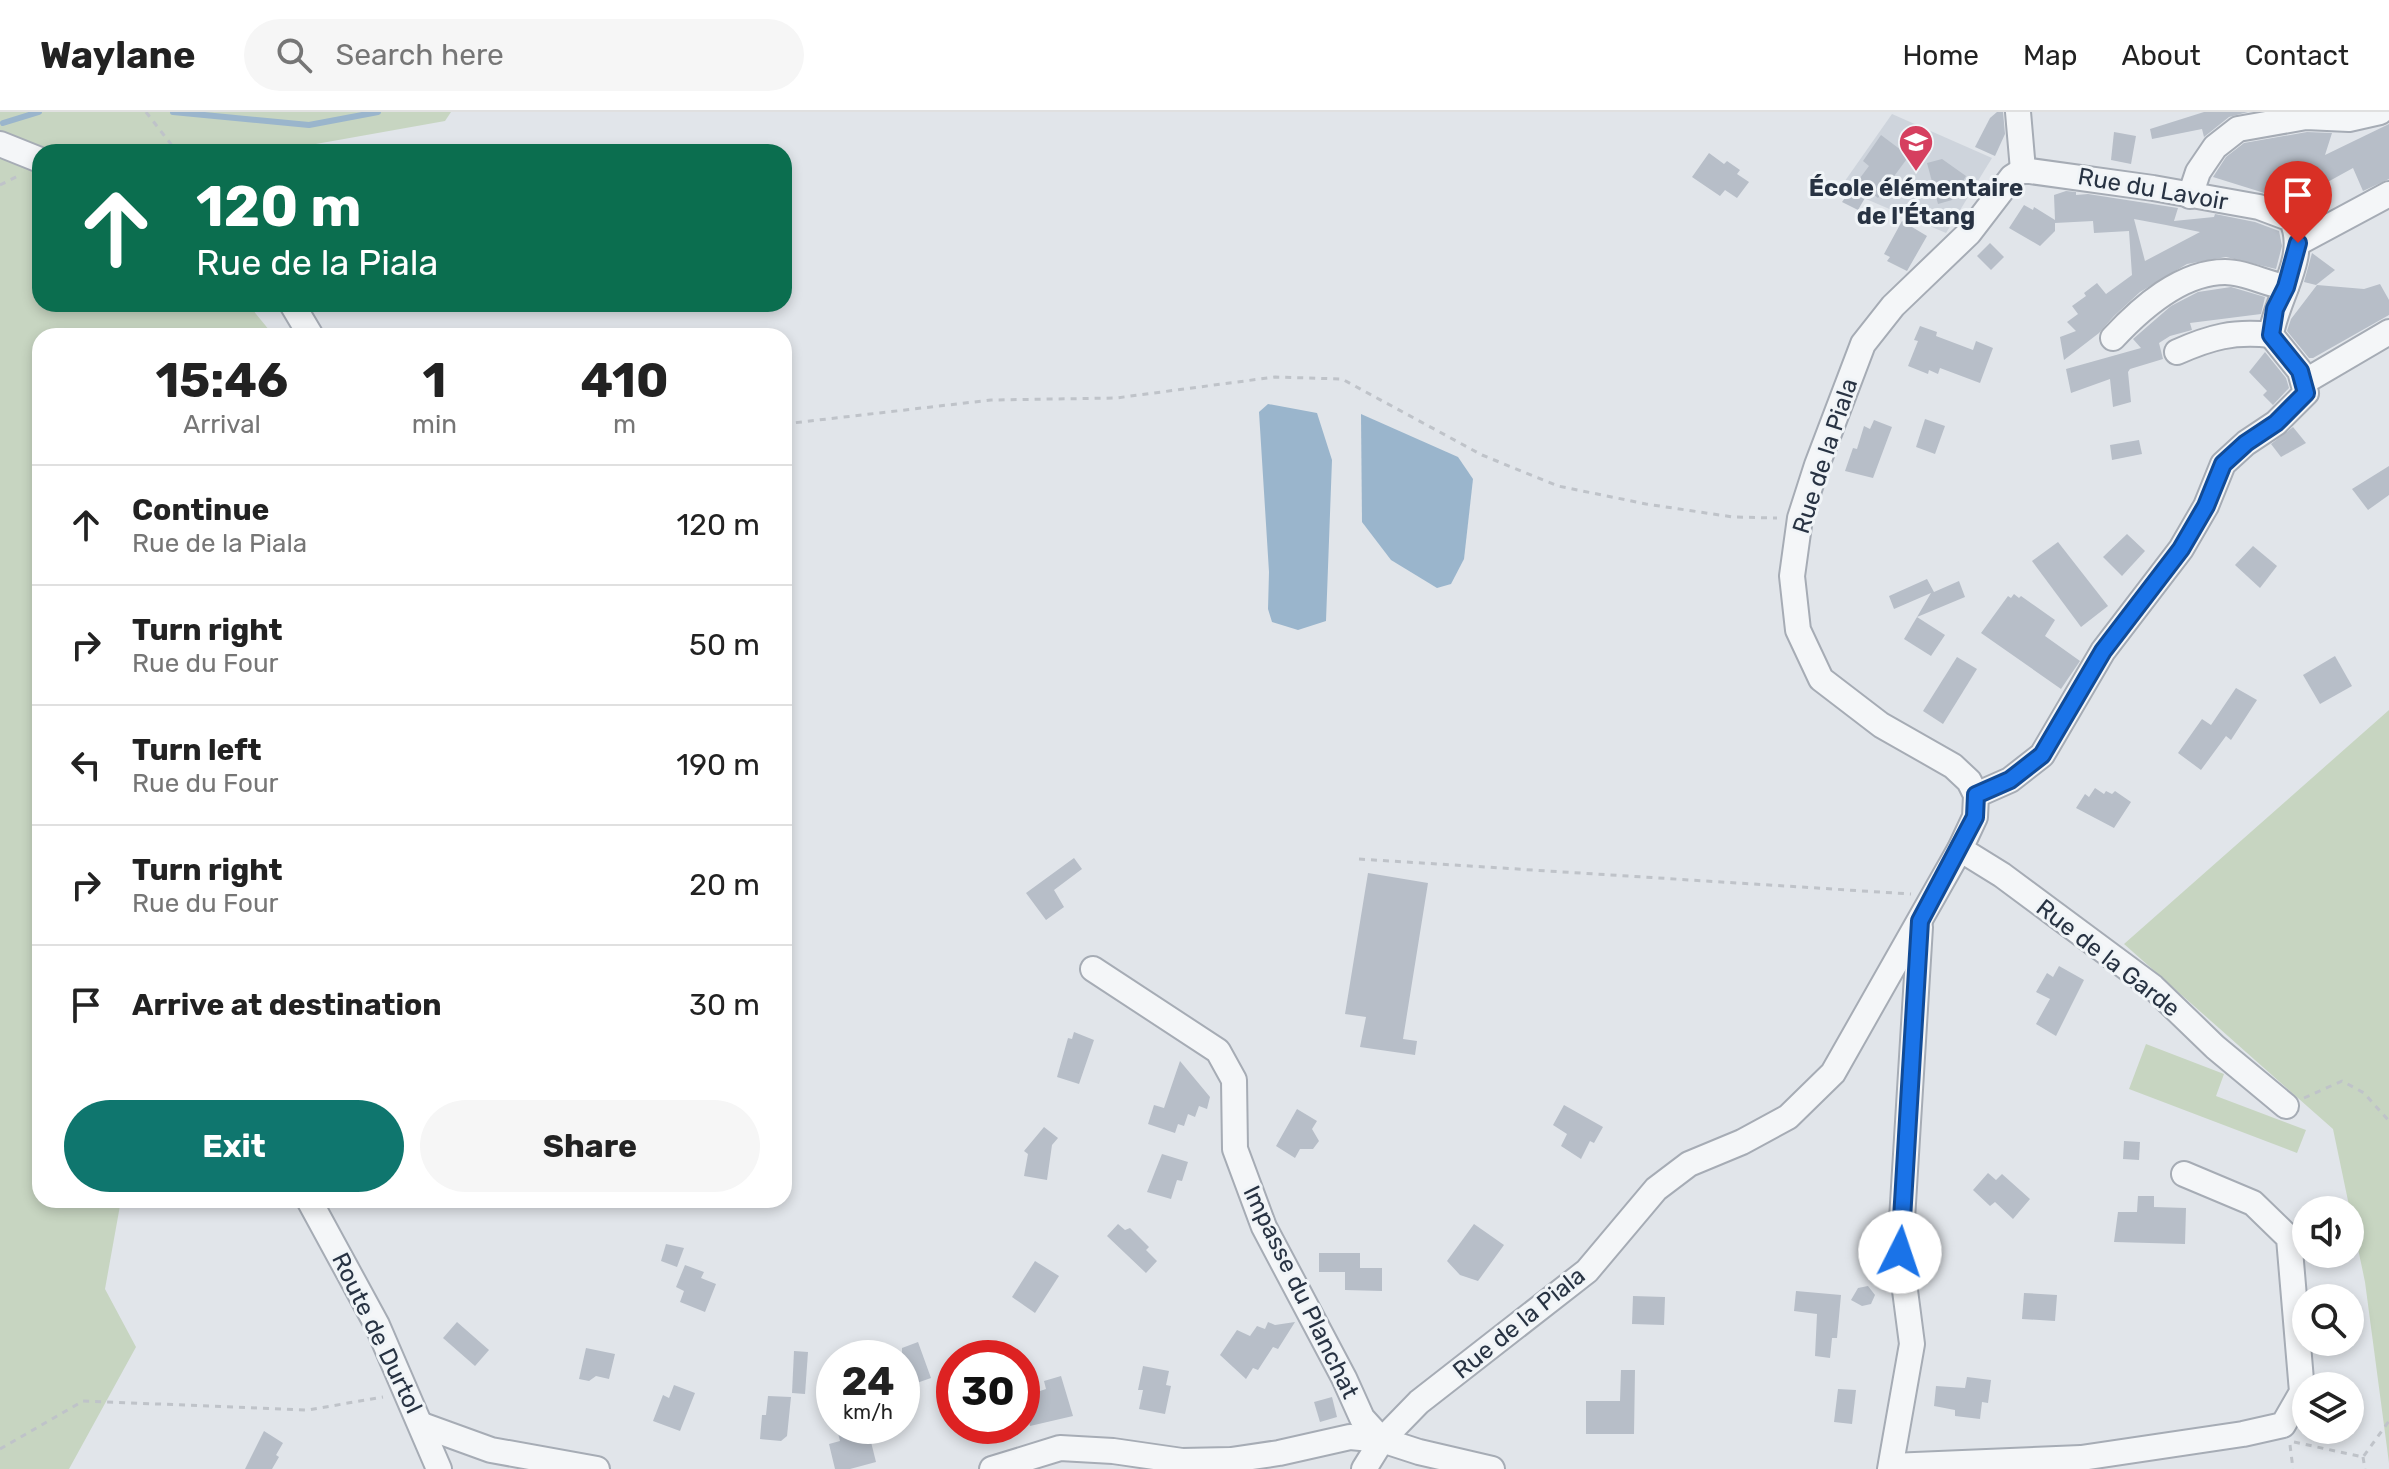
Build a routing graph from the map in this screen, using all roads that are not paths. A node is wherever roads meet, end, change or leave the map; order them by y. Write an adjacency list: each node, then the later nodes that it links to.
1 (2018, 112): 5 (street)
2 (2380, 112): 7 (street)
3 (0, 144): 4 (street)
4 (32, 157)
5 (2023, 170): 7 (street, Rue du Lavoir); 15 (street, Rue de la Piala)
6 (2389, 194): 8 (street)
7 (2190, 196): 8 (street, Rue du Lavoir)
8 (2298, 243): 9 (street)
9 (2286, 287): 11 (street); 12 (street)
10 (2389, 332): 14 (street)
11 (2271, 335): 13 (street); 14 (street)
12 (2113, 338)
13 (2177, 352)
14 (2304, 382): 15 (street)
15 (1976, 795): 16 (street, Rue de la Piala)
16 (1960, 849): 17 (street, Rue de la Piala); 19 (street, Rue de la Garde)
17 (1920, 921): 23 (street, Rue de la Piala); 24 (street)
18 (1093, 969): 23 (street, Impasse du Planchat)
19 (2286, 1106)
20 (2184, 1174): 24 (street)
21 (313, 1208): 22 (street, Route de Durtol)
22 (422, 1425): 25 (street, Route de Durtol); 26 (street)
23 (1382, 1440): 27 (street); 28 (street, Rue de la Piala); 29 (street)
24 (1891, 1467)
25 (439, 1469)
26 (597, 1469)
27 (992, 1469)
28 (1364, 1469)
29 (1492, 1469)

